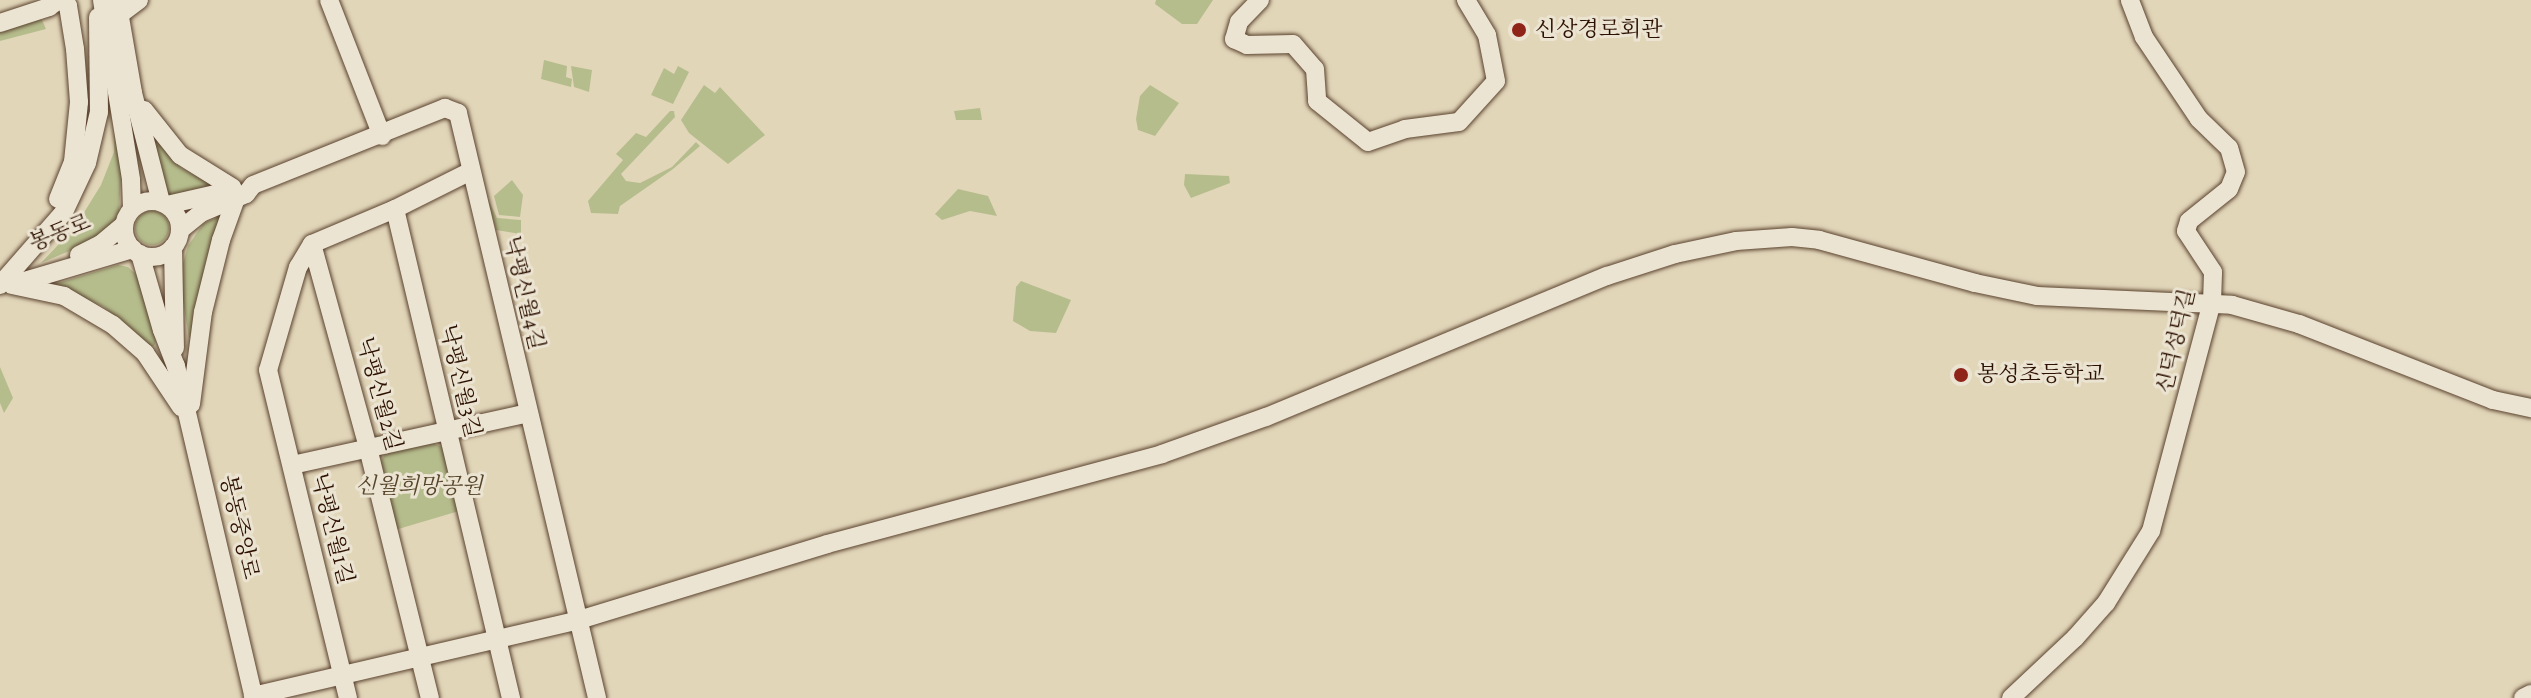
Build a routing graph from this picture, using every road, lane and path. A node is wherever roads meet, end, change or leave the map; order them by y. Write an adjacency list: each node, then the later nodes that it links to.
1 (139, 0): 7 (street)
2 (329, 0): 11 (street)
3 (1260, 0): 4 (street)
4 (1466, 0)
5 (2130, 0): 22 (street, 신덕성덕길)
6 (63, 2): 7 (street); 8 (street); 9 (street)
7 (105, 10): 9 (street); 10 (street, 봉동중앙로); 16 (street, 봉동중앙로); 19 (street)
8 (0, 23)
9 (79, 87): 19 (street)
10 (133, 93): 13 (street); 14 (street, 봉동중앙로)
11 (382, 136): 12 (street, 낙평신월4길); 13 (street, 낙평신월4길)
12 (471, 171): 15 (street); 25 (street, 낙평신월4길)
13 (234, 193): 14 (street, 낙평신월4길); 17 (street, 낙평신월4길); 26 (street)
14 (164, 204): 16 (street); 17 (street, 봉동중앙로)
15 (395, 209): 18 (street); 27 (street, 낙평신월3길)
16 (128, 217): 20 (street, 봉동중앙로); 21 (street, 봉동로)
17 (177, 239): 20 (street); 23 (street, 봉동중앙로)
18 (312, 244): 28 (street, 낙평신월2길); 29 (street, 낙평신월1길)
19 (32, 246): 21 (street)
20 (136, 252): 21 (street, 봉동로); 23 (street, 봉동중앙로)
21 (4, 286): 26 (street)
22 (2212, 302): 24 (street); 30 (street); 40 (street, 신덕성덕길)
23 (176, 366): 26 (street, 봉동중앙로)
24 (2531, 408)
25 (528, 413): 27 (street); 30 (street, 낙평신월4길)
26 (190, 419): 35 (street, 봉동중앙로)
27 (447, 431): 28 (street); 31 (street, 낙평신월3길)
28 (368, 448): 29 (street); 32 (street, 낙평신월2길)
29 (292, 465): 33 (street, 낙평신월1길)
30 (579, 620): 31 (street); 39 (street, 낙평신월4길)
31 (497, 639): 32 (street); 38 (street, 낙평신월3길)
32 (421, 657): 33 (street); 37 (street, 낙평신월2길)
33 (343, 675): 35 (street); 36 (street, 낙평신월1길)
34 (2531, 694): 41 (street)
35 (253, 697)
36 (348, 698)
37 (430, 698)
38 (511, 698)
39 (597, 698)
40 (2011, 698)
41 (2523, 698)

